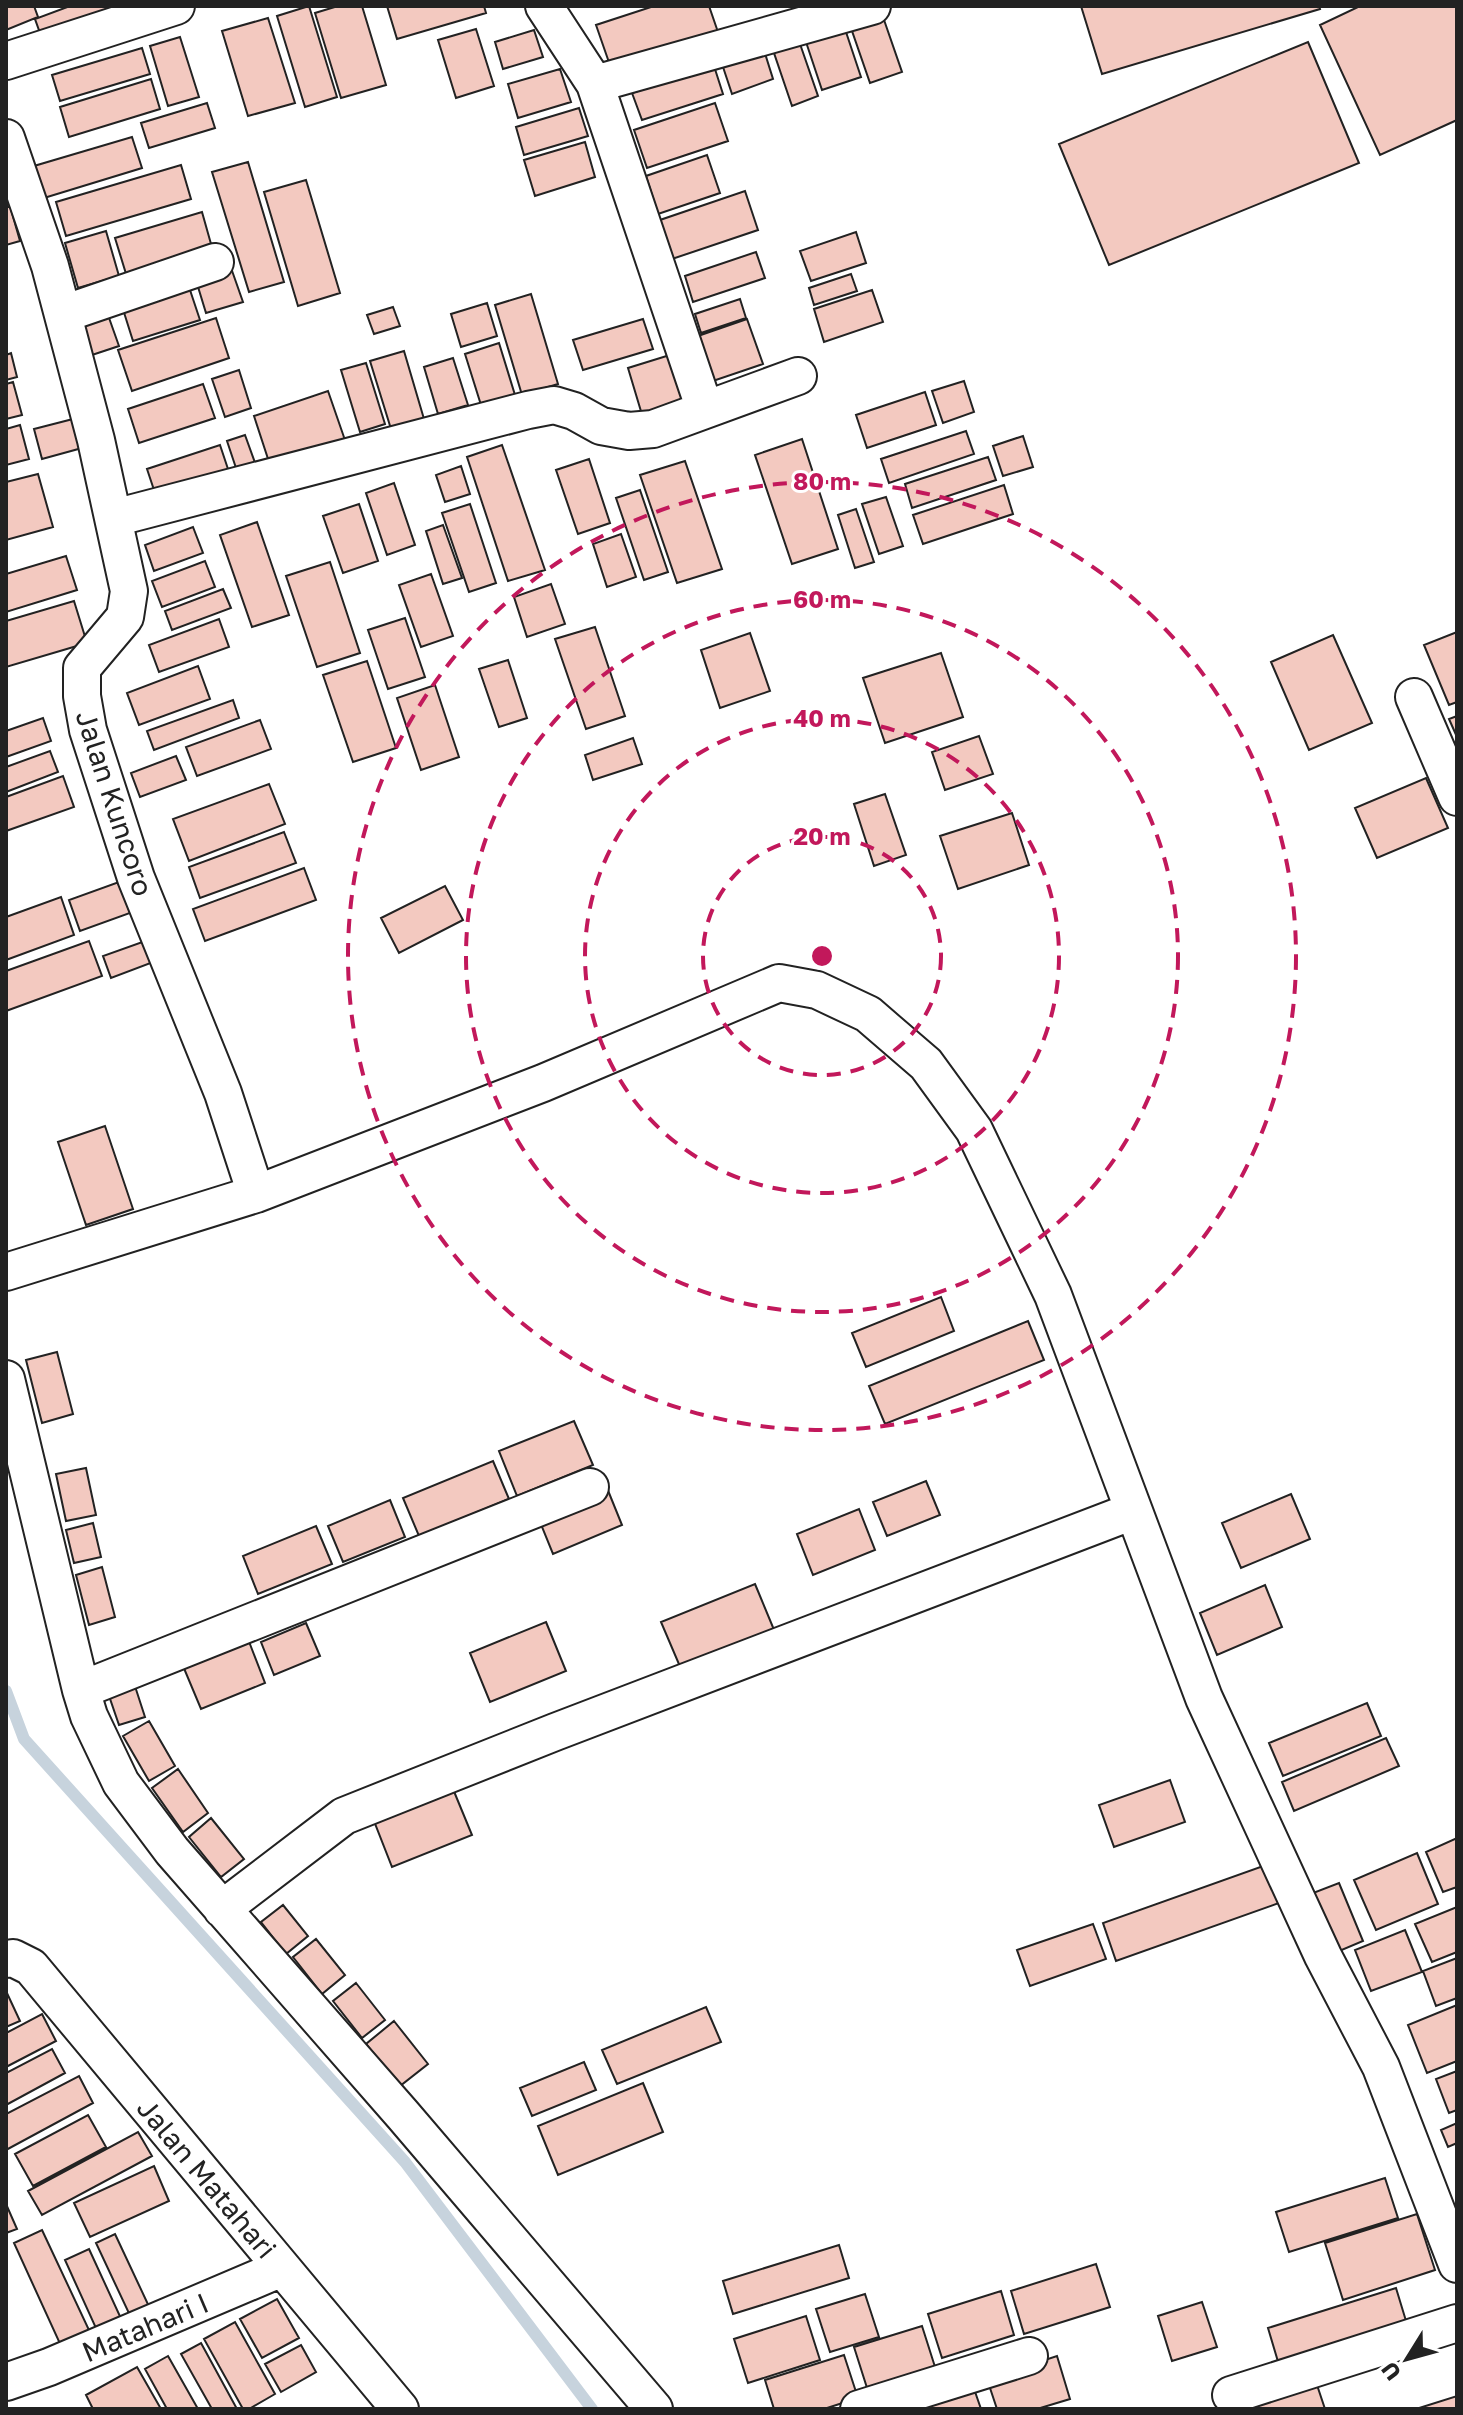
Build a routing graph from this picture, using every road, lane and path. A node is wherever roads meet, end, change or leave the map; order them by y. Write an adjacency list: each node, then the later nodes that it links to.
1 (176, 6): 4 (street)
2 (544, 6): 5 (street)
3 (872, 6): 5 (street)
4 (6, 61)
5 (595, 84): 10 (street)
6 (7, 144): 8 (street, Jalan Kuncoro)
7 (215, 262): 8 (street)
8 (63, 314): 11 (street, Jalan Kuncoro)
9 (798, 376): 10 (street)
10 (705, 410): 11 (street)
11 (114, 518): 14 (street, Jalan Kuncoro)
12 (1414, 697): 13 (street)
13 (1457, 797)
14 (256, 1194): 15 (street); 18 (street)
15 (6, 1272)
16 (6, 1379): 19 (street)
17 (590, 1487): 19 (street)
18 (1133, 1511): 20 (street); 22 (street)
19 (81, 1690): 20 (street)
20 (222, 1909): 29 (street)
21 (6, 1959): 23 (street, Jalan Matahari)
22 (1457, 2264)
23 (282, 2268): 26 (street, Matahari I); 28 (street, Jalan Matahari)
24 (1457, 2323): 27 (street)
25 (1029, 2356): 30 (street)
26 (6, 2382)
27 (1231, 2395)
28 (400, 2409)
29 (654, 2409)
30 (859, 2409)

